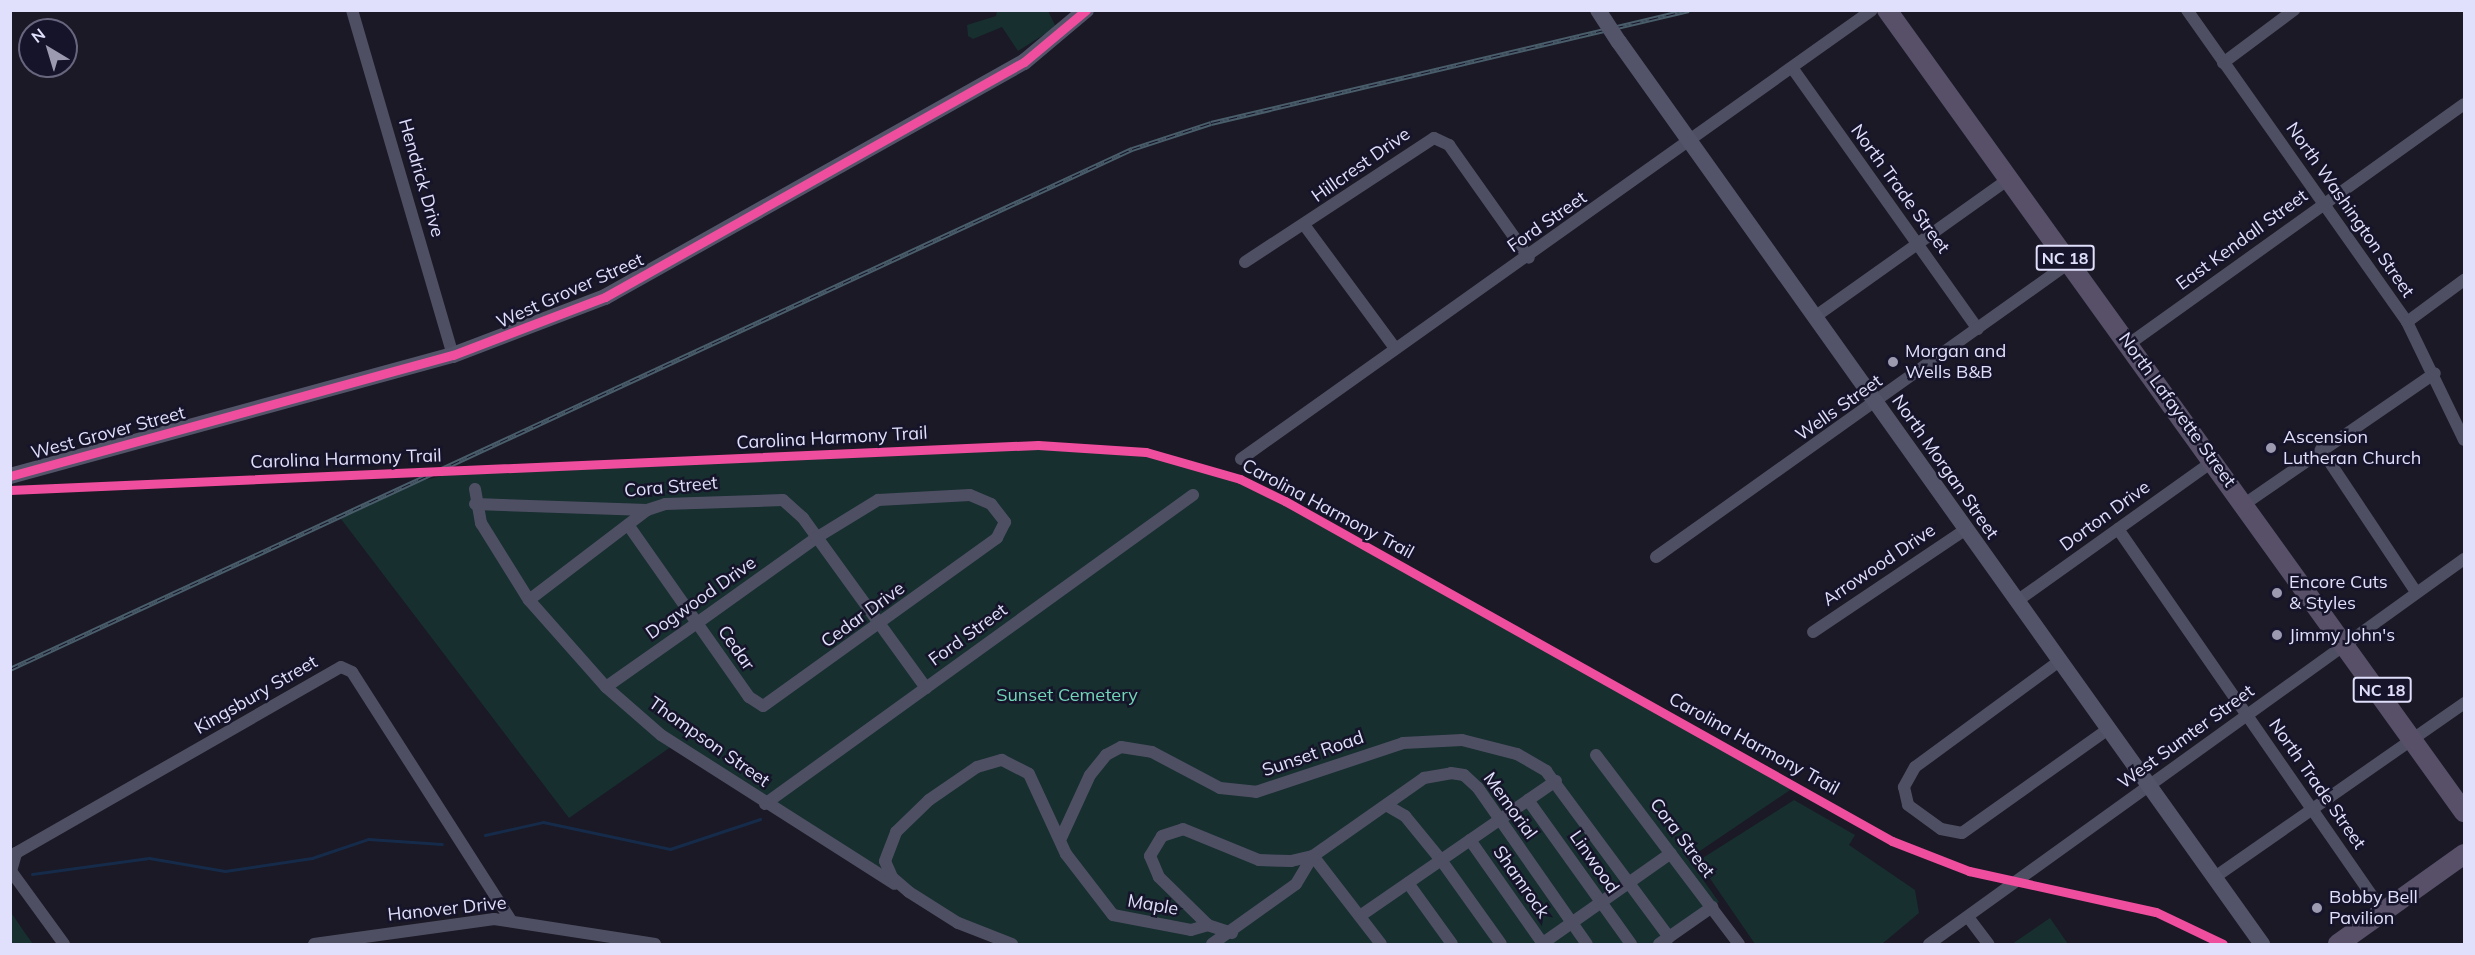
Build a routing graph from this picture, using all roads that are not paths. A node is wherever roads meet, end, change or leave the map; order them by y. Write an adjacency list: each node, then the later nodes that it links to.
1 (352, 10): 25 (street, Hendrick Drive)
2 (1086, 10): 25 (street, West Grover Street)
3 (1598, 10): 11 (street, North Morgan Street, bridge)
4 (1872, 10): 9 (street, Ford Street)
5 (1887, 10): 12 (main road, North Lafayette Street / NC 18)
6 (2187, 10): 8 (street, North Washington Street)
7 (2294, 10): 8 (street)
8 (2223, 63): 13 (street, North Washington Street)
9 (1793, 69): 11 (street, Ford Street); 15 (street, North Trade Street)
10 (2464, 104): 13 (street, East Kendall Street)
11 (1690, 143): 16 (street, Ford Street); 20 (street, North Morgan Street)
12 (2009, 179): 15 (street); 18 (main road, North Lafayette Street / NC 18)
13 (2324, 203): 21 (street, North Washington Street); 23 (street, East Kendall Street)
14 (1305, 226): 16 (street, Hillcrest Drive); 17 (street); 24 (street, Hillcrest Drive)
15 (1918, 244): 20 (street); 22 (street, North Trade Street)
16 (1529, 258): 24 (street, Ford Street)
17 (1245, 262)
18 (2069, 263): 22 (street, Wells Street); 23 (main road, North Lafayette Street / NC 18)
19 (2464, 280): 21 (street)
20 (1816, 316): 27 (street, North Morgan Street)
21 (2407, 322): 26 (street, North Washington Street)
22 (1978, 329): 27 (street, Wells Street)
23 (2129, 344): 31 (main road, North Lafayette Street / NC 18)
24 (1395, 348): 30 (street, Ford Street)
25 (453, 355): 32 (street, West Grover Street)
26 (2435, 373): 28 (street, North Washington Street); 29 (street)
27 (1876, 404): 39 (street, North Morgan Street); 42 (street, Wells Street)
28 (2464, 440)
29 (2321, 449): 35 (street); 44 (street)
30 (1241, 459)
31 (2215, 460): 35 (main road, North Lafayette Street / NC 18); 40 (street, Dorton Drive)
32 (10, 476)
33 (475, 489): 36 (street, Thompson Street)
34 (1193, 495): 53 (street, Ford Street)
35 (2246, 503): 50 (main road, North Lafayette Street / NC 18)
36 (475, 504): 37 (street, Cora Street); 45 (street, Thompson Street)
37 (647, 510): 38 (street); 41 (street, Cora Street)
38 (628, 525): 45 (street); 47 (street, Cedar)
39 (1966, 529): 46 (street, North Morgan Street); 49 (street, Arrowood Drive)
40 (2118, 529): 46 (street, Dorton Drive); 56 (street, North Trade Street)
41 (816, 538): 47 (street, Dogwood Drive); 48 (street, Cora Street); 48 (street, Cedar Drive)
42 (1656, 557)
43 (2464, 560): 44 (street, West Sumter Street)
44 (2416, 592): 50 (street, West Sumter Street)
45 (529, 600): 52 (street, Thompson Street)
46 (2017, 602): 51 (street, North Morgan Street)
47 (697, 623): 52 (street, Dogwood Drive); 54 (street, Cedar)
48 (879, 625): 53 (street, Cora Street); 54 (street, Cedar Drive)
49 (1812, 632)
50 (2347, 643): 56 (street, West Sumter Street); 58 (main road, North Lafayette Street / NC 18)
51 (2058, 662): 57 (street, North Morgan Street); 57 (street)
52 (606, 687): 63 (street, Thompson Street)
53 (926, 688): 63 (street, Ford Street)
54 (785, 695)
55 (2464, 702): 58 (street)
56 (2247, 715): 61 (street, West Sumter Street); 65 (street, North Trade Street)
57 (2107, 730): 61 (street, North Morgan Street)
58 (2416, 738): 65 (street); 66 (main road, North Lafayette Street / NC 18)
59 (1596, 755): 70 (street, Cora Street)
60 (1556, 781): 62 (street); 68 (street, Sunset Road); 75 (street)
61 (2148, 787): 74 (street, North Morgan Street); 82 (street, West Sumter Street)
62 (1527, 800): 67 (street); 78 (street, Linwood)
63 (765, 804): 77 (street, Thompson Street)
64 (1386, 805): 67 (street, Memorial); 72 (street, Memorial); 73 (street)
65 (2313, 810): 74 (street); 80 (street, North Trade Street)
66 (2464, 812)
67 (1499, 820): 69 (street); 84 (street, Memorial)
68 (1061, 838): 77 (street, Thompson Street); 85 (street, Maple)
69 (1470, 840): 73 (street); 88 (street, Shamrock)
70 (1671, 854): 75 (street); 79 (street, Cora Street)
71 (2464, 854): 80 (main road)
72 (1313, 856): 81 (street); 85 (street); 86 (street)
73 (1441, 860): 76 (street); 96 (street)
74 (2215, 877): 102 (street, North Morgan Street)
75 (1630, 883): 78 (street); 87 (street)
76 (1408, 884): 81 (street); 95 (street)
77 (909, 892): 92 (street, Thompson Street)
78 (1600, 903): 84 (street); 98 (street, Linwood)
79 (1712, 907): 87 (street); 99 (street, Cora Street)
80 (2384, 913): 103 (main road)
81 (1360, 916): 94 (street)
82 (1968, 917): 100 (street, West Sumter Street); 101 (street)
83 (510, 919): 89 (street, Kingsbury Street); 90 (street, Hanover Drive); 91 (street, Hanover Drive)
84 (1572, 923): 88 (street); 97 (street, Memorial)
85 (1208, 925): 86 (street)
86 (1232, 933): 93 (street)
87 (1664, 941)
88 (1543, 944)
89 (64, 945)
90 (314, 945)
91 (655, 945)
92 (1012, 945)
93 (1212, 945)
94 (1381, 945)
95 (1452, 945)
96 (1501, 945)
97 (1587, 945)
98 (1631, 945)
99 (1739, 945)
100 (1929, 945)
101 (1988, 945)
102 (2262, 945)
103 (2338, 945)

